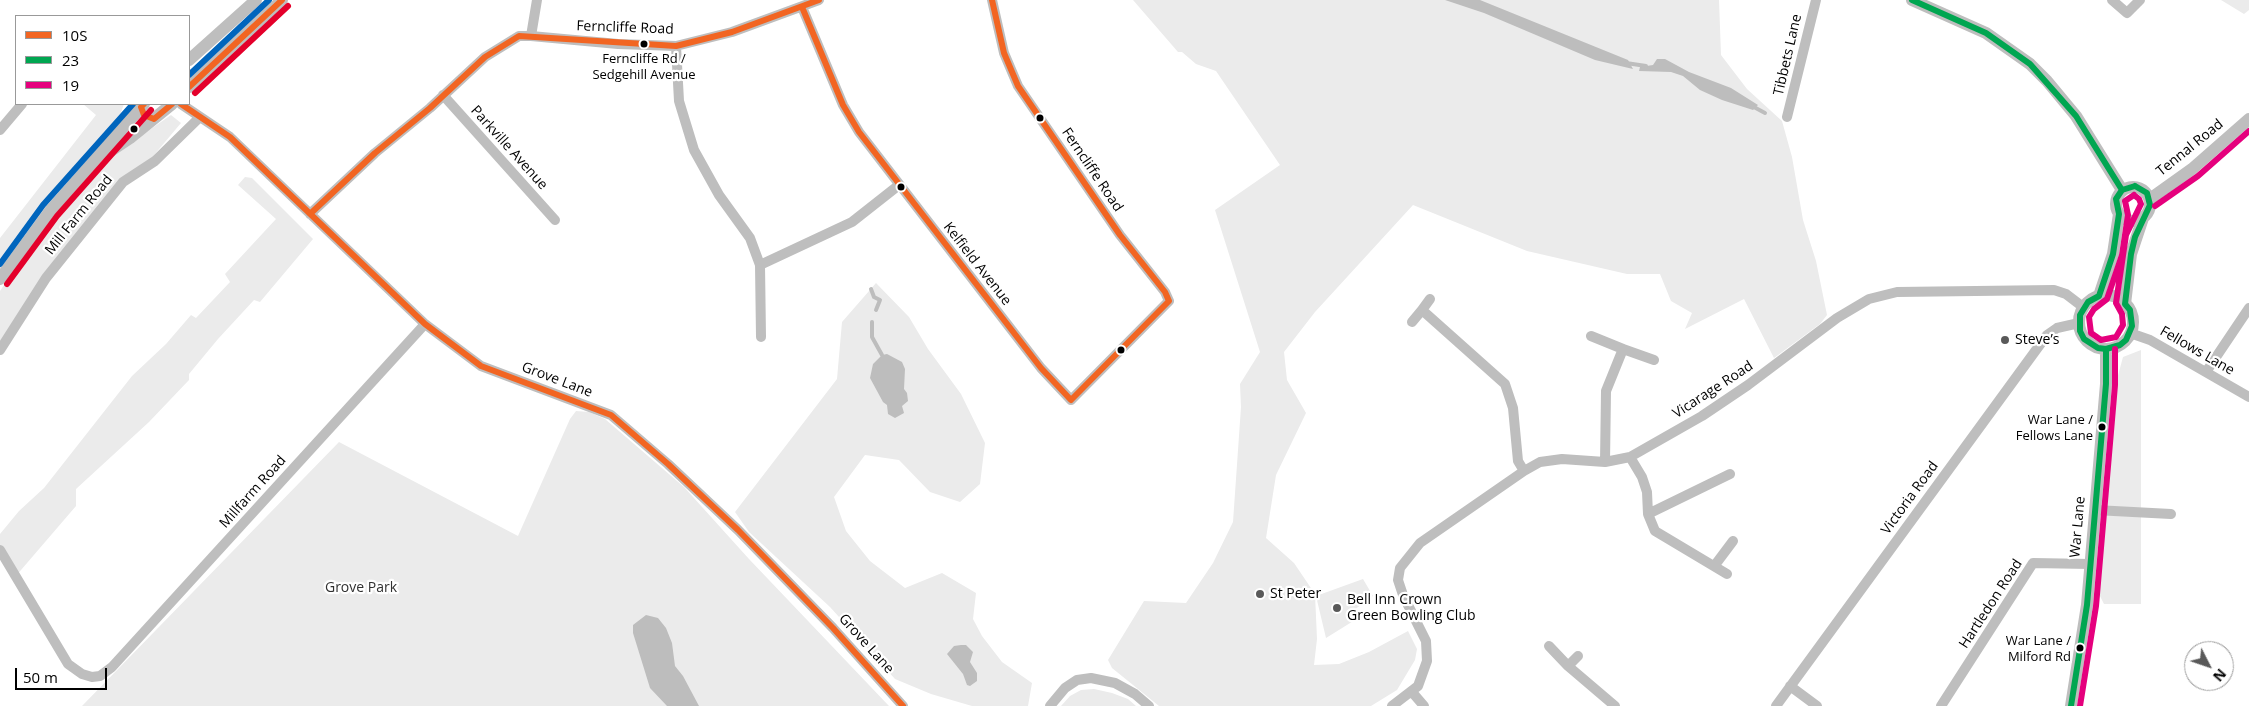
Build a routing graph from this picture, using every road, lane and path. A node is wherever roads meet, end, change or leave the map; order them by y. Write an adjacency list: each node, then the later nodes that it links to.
1 (256, 0): 13 (street)
2 (282, 0): 14 (street)
3 (537, 0): 11 (street)
4 (819, 0): 10 (street, Ferncliffe Road)
5 (992, 0): 35 (street, Ferncliffe Road)
6 (1816, 0): 21 (street, Tibbets Lane)
7 (1912, 0): 27 (street)
8 (2112, 0): 9 (street)
9 (2140, 0)
10 (802, 6): 12 (street, Ferncliffe Road); 26 (street, Kelfield Avenue)
11 (532, 36): 12 (street, Ferncliffe Road); 15 (street, Ferncliffe Road)
12 (676, 46): 33 (street)
13 (190, 59)
14 (190, 85)
15 (444, 95): 29 (street, Ferncliffe Road); 32 (street, Parkville Avenue)
16 (21, 105): 24 (street)
17 (143, 105): 22 (street); 25 (street)
18 (171, 105): 22 (street)
19 (182, 105): 20 (street, Grove Lane)
20 (200, 117): 29 (street, Grove Lane); 50 (street, Mill Farm Road)
21 (1787, 117)
22 (154, 119): 25 (street)
23 (2249, 119): 28 (street, Tennal Road)
24 (0, 130)
25 (91, 163): 34 (street)
26 (899, 185): 33 (street); 35 (street, Kelfield Avenue)
27 (2122, 190): 28 (street); 30 (street)
28 (2150, 200): 31 (street)
29 (310, 214): 44 (street, Grove Lane)
30 (2119, 214): 31 (street); 36 (street)
31 (2143, 218): 38 (street)
32 (555, 220)
33 (760, 265): 47 (street)
34 (0, 279)
35 (1165, 292)
36 (2099, 296): 38 (street); 39 (street)
37 (1430, 299): 41 (street)
38 (2125, 304): 45 (street)
39 (2083, 308): 43 (street); 54 (street, Vicarage Road)
40 (2249, 308): 52 (street)
41 (1422, 310): 42 (street); 56 (street)
42 (1412, 322)
43 (2079, 323): 49 (street); 69 (street, Victoria Road)
44 (425, 324): 62 (street, Millfarm Road); 71 (street, Grove Lane)
45 (2130, 333): 49 (street); 52 (street, Fellows Lane)
46 (1590, 336): 48 (street)
47 (762, 337)
48 (1624, 349): 51 (street); 55 (street)
49 (2106, 349): 58 (street, War Lane)
50 (0, 350)
51 (1654, 360)
52 (2206, 372): 53 (street, Fellows Lane)
53 (2249, 397)
54 (1630, 456): 55 (street, Vicarage Road); 59 (street)
55 (1605, 462): 56 (street, Vicarage Road)
56 (1524, 471): 70 (street, Vicarage Road)
57 (1730, 474): 59 (street)
58 (2095, 510): 60 (street); 63 (street, War Lane)
59 (1648, 514): 64 (street)
60 (2171, 514)
61 (1732, 541): 64 (street)
62 (0, 550)
63 (2090, 564): 79 (street, Hartledon Road); 80 (street, War Lane)
64 (1715, 565): 65 (street)
65 (1727, 574)
66 (1549, 646): 68 (street)
67 (1578, 656): 68 (street)
68 (1568, 666): 76 (street)
69 (1790, 686): 77 (street, Victoria Road); 78 (street)
70 (1412, 692): 74 (street); 75 (street)
71 (903, 706)
72 (1050, 706): 73 (street)
73 (1149, 706)
74 (1392, 706)
75 (1424, 706)
76 (1615, 706)
77 (1776, 706)
78 (1817, 706)
79 (1941, 706)
80 (2071, 706)

